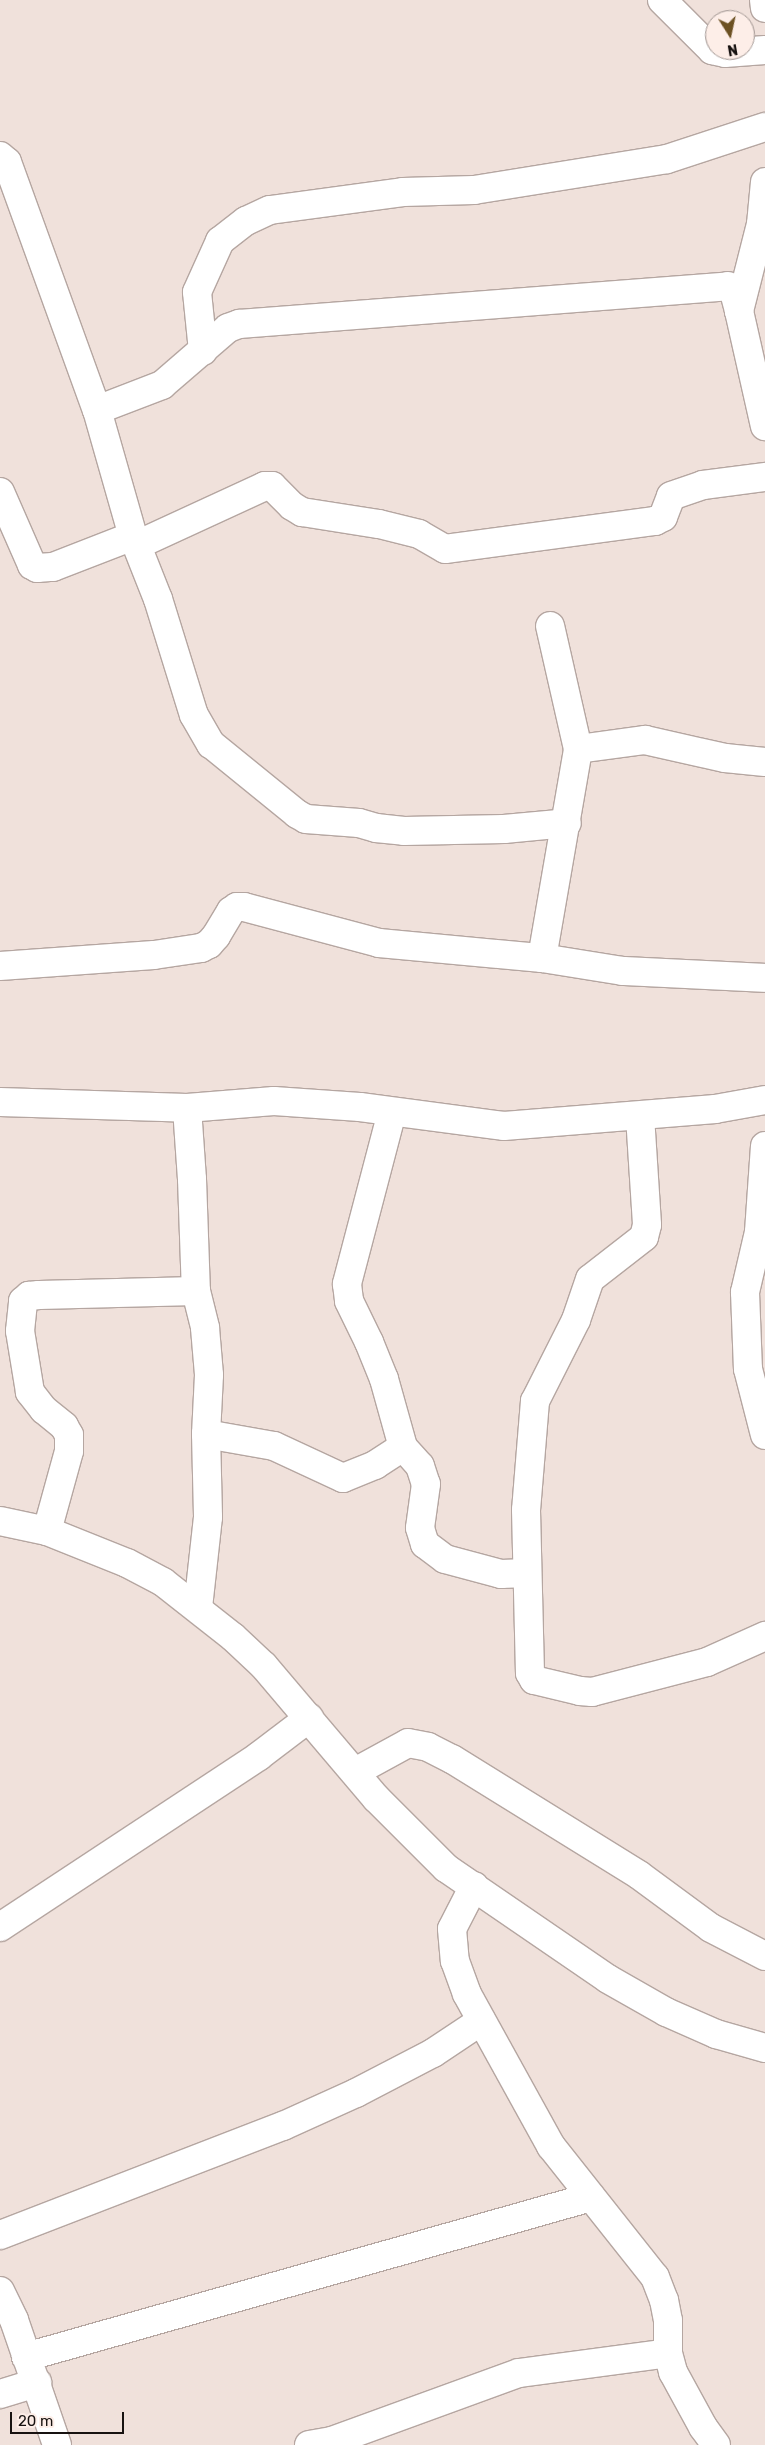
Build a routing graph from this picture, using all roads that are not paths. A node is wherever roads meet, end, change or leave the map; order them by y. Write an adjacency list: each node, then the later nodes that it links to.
1 (662, 0): 4 (street)
2 (764, 0): 3 (street)
3 (765, 8)
4 (765, 50)
5 (765, 127): 10 (street)
6 (0, 156): 11 (street)
7 (765, 182): 8 (street)
8 (763, 223): 9 (street)
9 (739, 311): 10 (street); 12 (street)
10 (203, 351): 11 (street)
11 (97, 410): 15 (street)
12 (765, 426)
13 (765, 477): 15 (street)
14 (0, 492): 15 (street)
15 (135, 540): 19 (street)
16 (550, 626): 17 (street)
17 (578, 749): 18 (street); 19 (street)
18 (765, 762)
19 (567, 823): 20 (street)
20 (542, 958): 21 (street); 22 (street)
21 (0, 966)
22 (765, 978)
23 (765, 1100): 27 (street)
24 (0, 1102): 25 (street)
25 (187, 1108): 26 (street); 29 (street)
26 (392, 1112): 27 (street); 32 (street)
27 (640, 1116): 35 (street)
28 (765, 1146): 31 (street)
29 (196, 1291): 30 (street); 34 (street)
30 (206, 1434): 32 (street); 36 (street)
31 (765, 1435)
32 (403, 1447): 35 (street)
33 (0, 1521): 34 (street)
34 (47, 1531): 36 (street)
35 (527, 1573): 37 (street)
36 (198, 1608): 38 (street)
37 (765, 1636)
38 (309, 1718): 39 (street); 41 (street)
39 (355, 1772): 40 (street); 42 (street)
40 (474, 1886): 43 (street); 44 (street)
41 (0, 1927)
42 (765, 1956)
43 (481, 2021): 45 (street); 46 (street)
44 (765, 2048)
45 (591, 2197): 48 (street); 49 (street)
46 (0, 2235)
47 (0, 2291): 49 (street)
48 (668, 2353): 53 (street); 54 (street)
49 (26, 2357): 50 (street)
50 (37, 2383): 51 (street); 52 (street)
51 (0, 2394)
52 (57, 2445)
53 (309, 2445)
54 (716, 2445)

